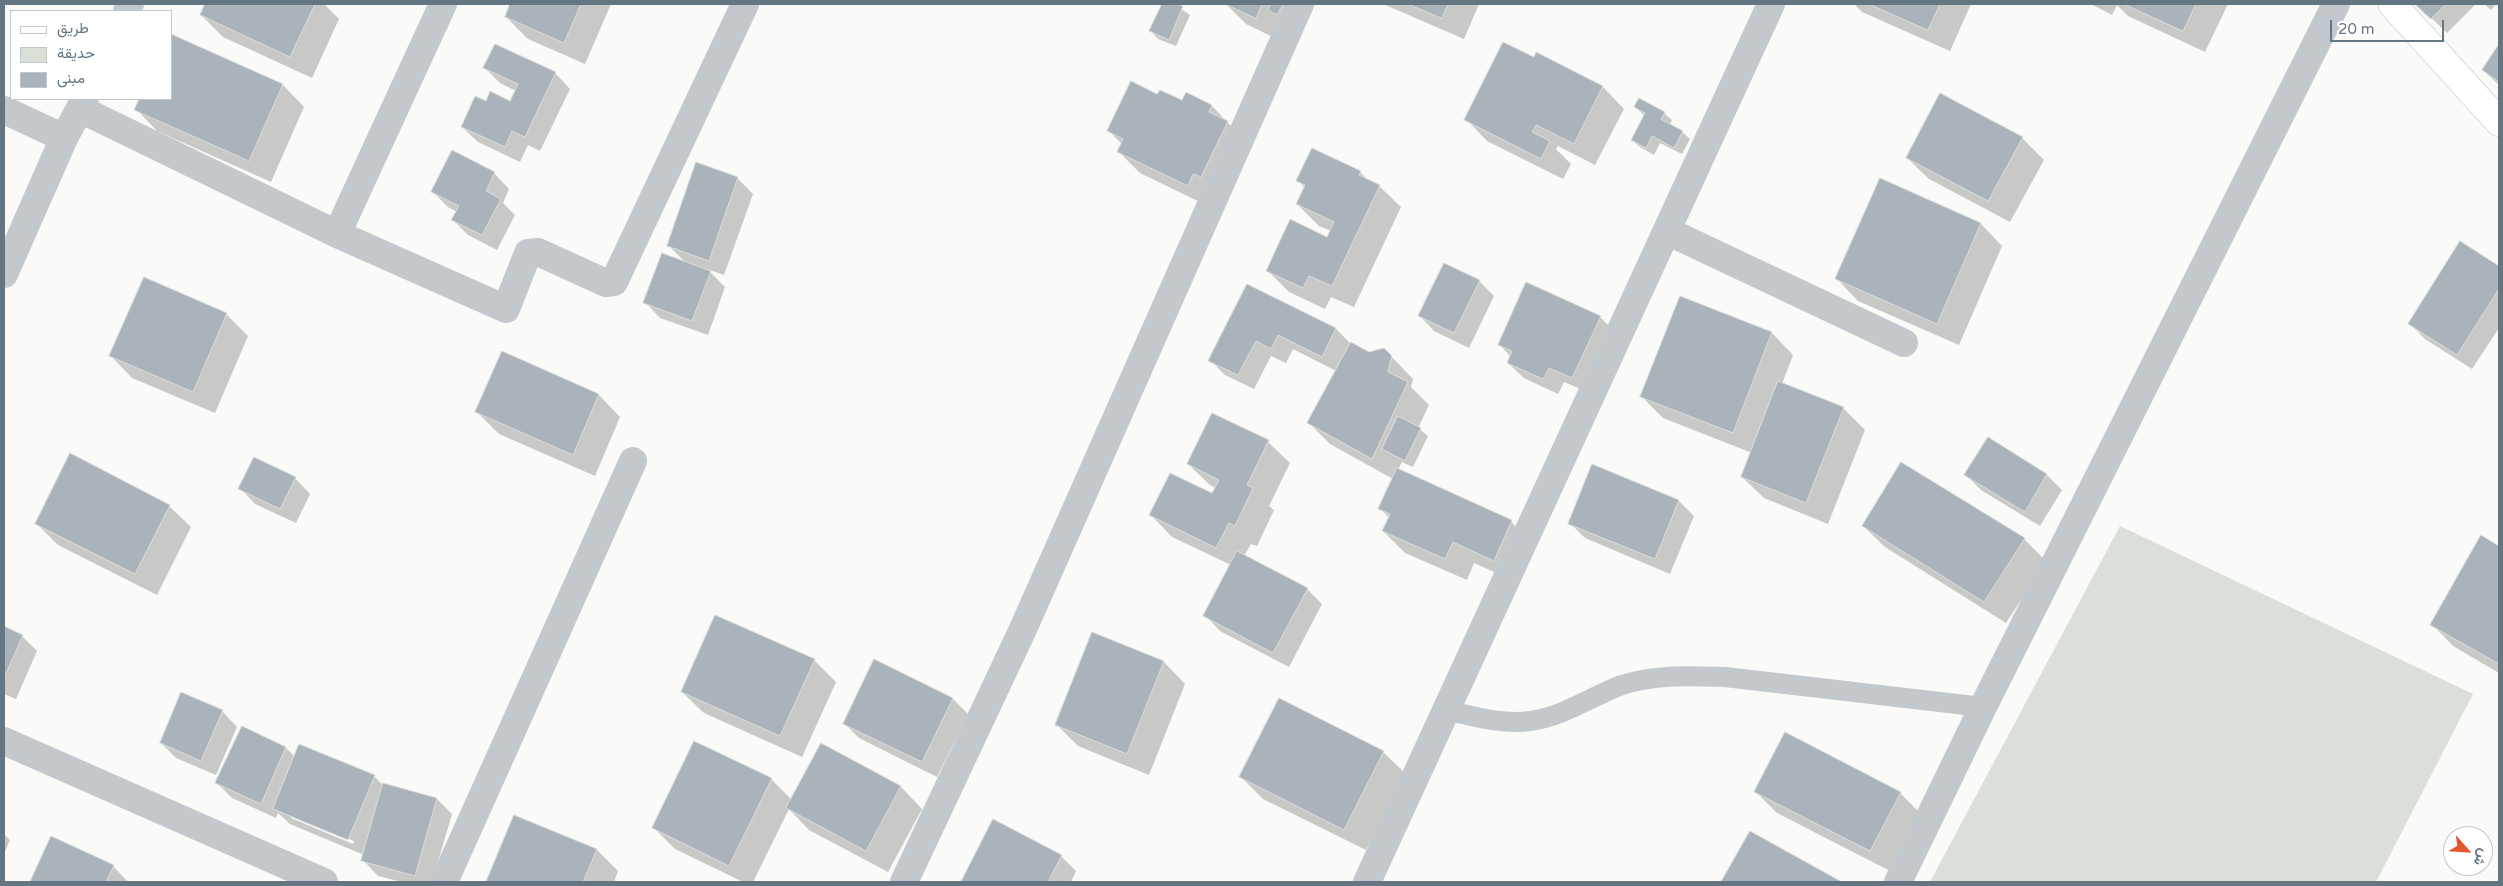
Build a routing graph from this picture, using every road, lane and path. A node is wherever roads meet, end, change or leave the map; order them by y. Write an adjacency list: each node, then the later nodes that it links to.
1 (443, 4): 12 (street)
2 (745, 4): 12 (street)
3 (1300, 4): 21 (street)
4 (1771, 4): 11 (street)
5 (2336, 4): 16 (street)
6 (2392, 4): 9 (street)
7 (83, 104): 10 (street); 12 (street)
8 (4, 110): 10 (street)
9 (2499, 122)
10 (64, 138): 13 (street)
11 (1667, 231): 14 (street); 17 (street)
12 (337, 234)
13 (4, 274)
14 (1904, 343)
15 (632, 461): 20 (street)
16 (1983, 707): 17 (lane); 23 (street)
17 (1446, 710): 22 (street)
18 (4, 741): 19 (street)
19 (324, 882)
20 (444, 882)
21 (904, 882)
22 (1367, 882)
23 (1898, 882)

